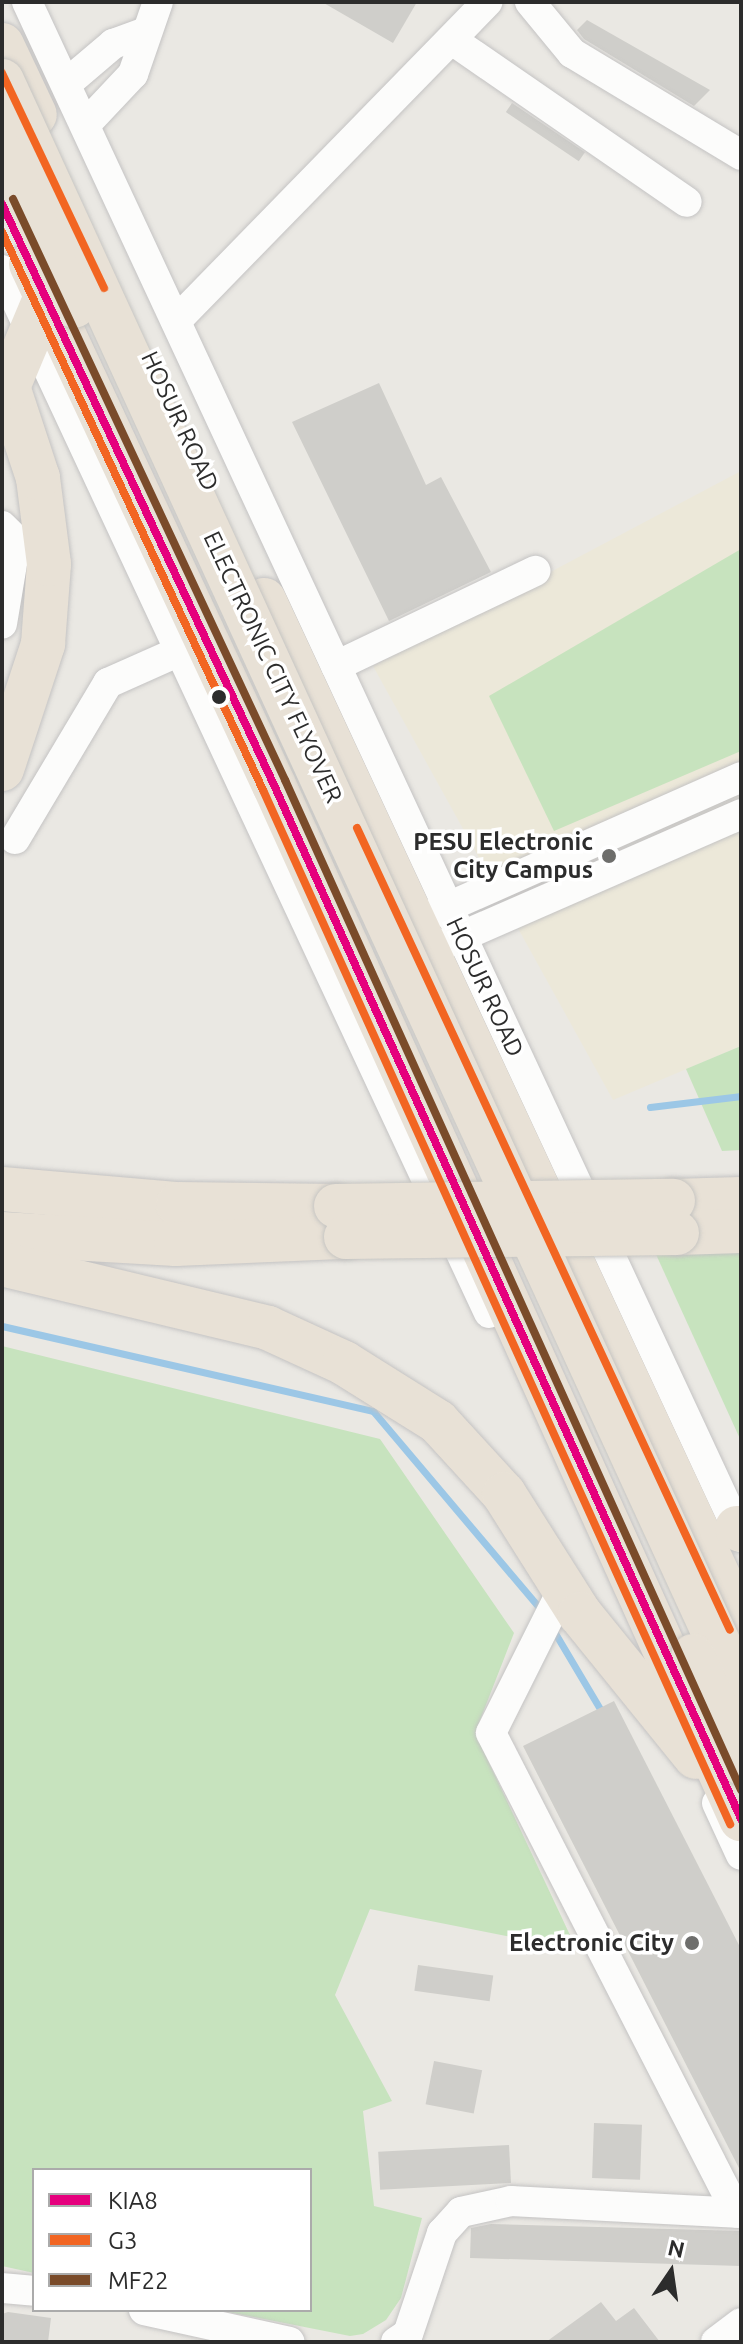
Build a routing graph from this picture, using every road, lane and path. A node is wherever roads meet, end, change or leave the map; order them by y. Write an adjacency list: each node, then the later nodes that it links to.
1 (27, 2): 9 (street, HOSUR ROAD)
2 (158, 2): 5 (street)
3 (487, 2): 6 (street)
4 (530, 2): 12 (street)
5 (143, 33): 9 (street); 10 (street)
6 (452, 40): 13 (street); 17 (street)
7 (2, 45): 28 (highway, HOSUR ROAD)
8 (2, 81): 39 (highway, ELECTRONIC CITY FLYOVER, bridge)
9 (66, 84): 10 (street, HOSUR ROAD)
10 (85, 125): 17 (street, HOSUR ROAD)
11 (2, 153): 41 (highway, ELECTRONIC CITY FLYOVER, bridge)
12 (741, 155)
13 (687, 202)
14 (2, 204): 16 (highway)
15 (2, 270): 16 (street)
16 (38, 314): 18 (highway); 22 (street); 42 (highway)
17 (176, 321): 23 (street, HOSUR ROAD)
18 (5, 392): 24 (highway)
19 (2, 526): 21 (street)
20 (535, 571): 23 (street)
21 (2, 624)
22 (180, 651): 27 (street); 40 (street)
23 (336, 666): 28 (street, HOSUR ROAD)
24 (2, 769)
25 (741, 777): 28 (street)
26 (741, 814): 28 (street)
27 (15, 839)
28 (438, 929): 36 (street, HOSUR ROAD); 38 (highway, HOSUR ROAD)
29 (2, 1189): 32 (highway)
30 (741, 1199): 31 (highway)
31 (675, 1217): 32 (highway, bridge); 33 (highway)
32 (341, 1221): 34 (highway)
33 (741, 1231)
34 (2, 1234)
35 (2, 1264): 37 (highway)
36 (740, 1532)
37 (564, 1587): 40 (highway); 44 (street)
38 (741, 1625)
39 (741, 1692)
40 (697, 1759): 43 (street)
41 (741, 1763)
42 (741, 1819)
43 (741, 1855)
44 (739, 2213): 50 (street)
45 (2, 2288): 46 (street)
46 (32, 2291)
47 (153, 2312): 49 (street)
48 (741, 2323): 51 (street)
49 (285, 2342)
50 (396, 2342)
51 (716, 2342)

